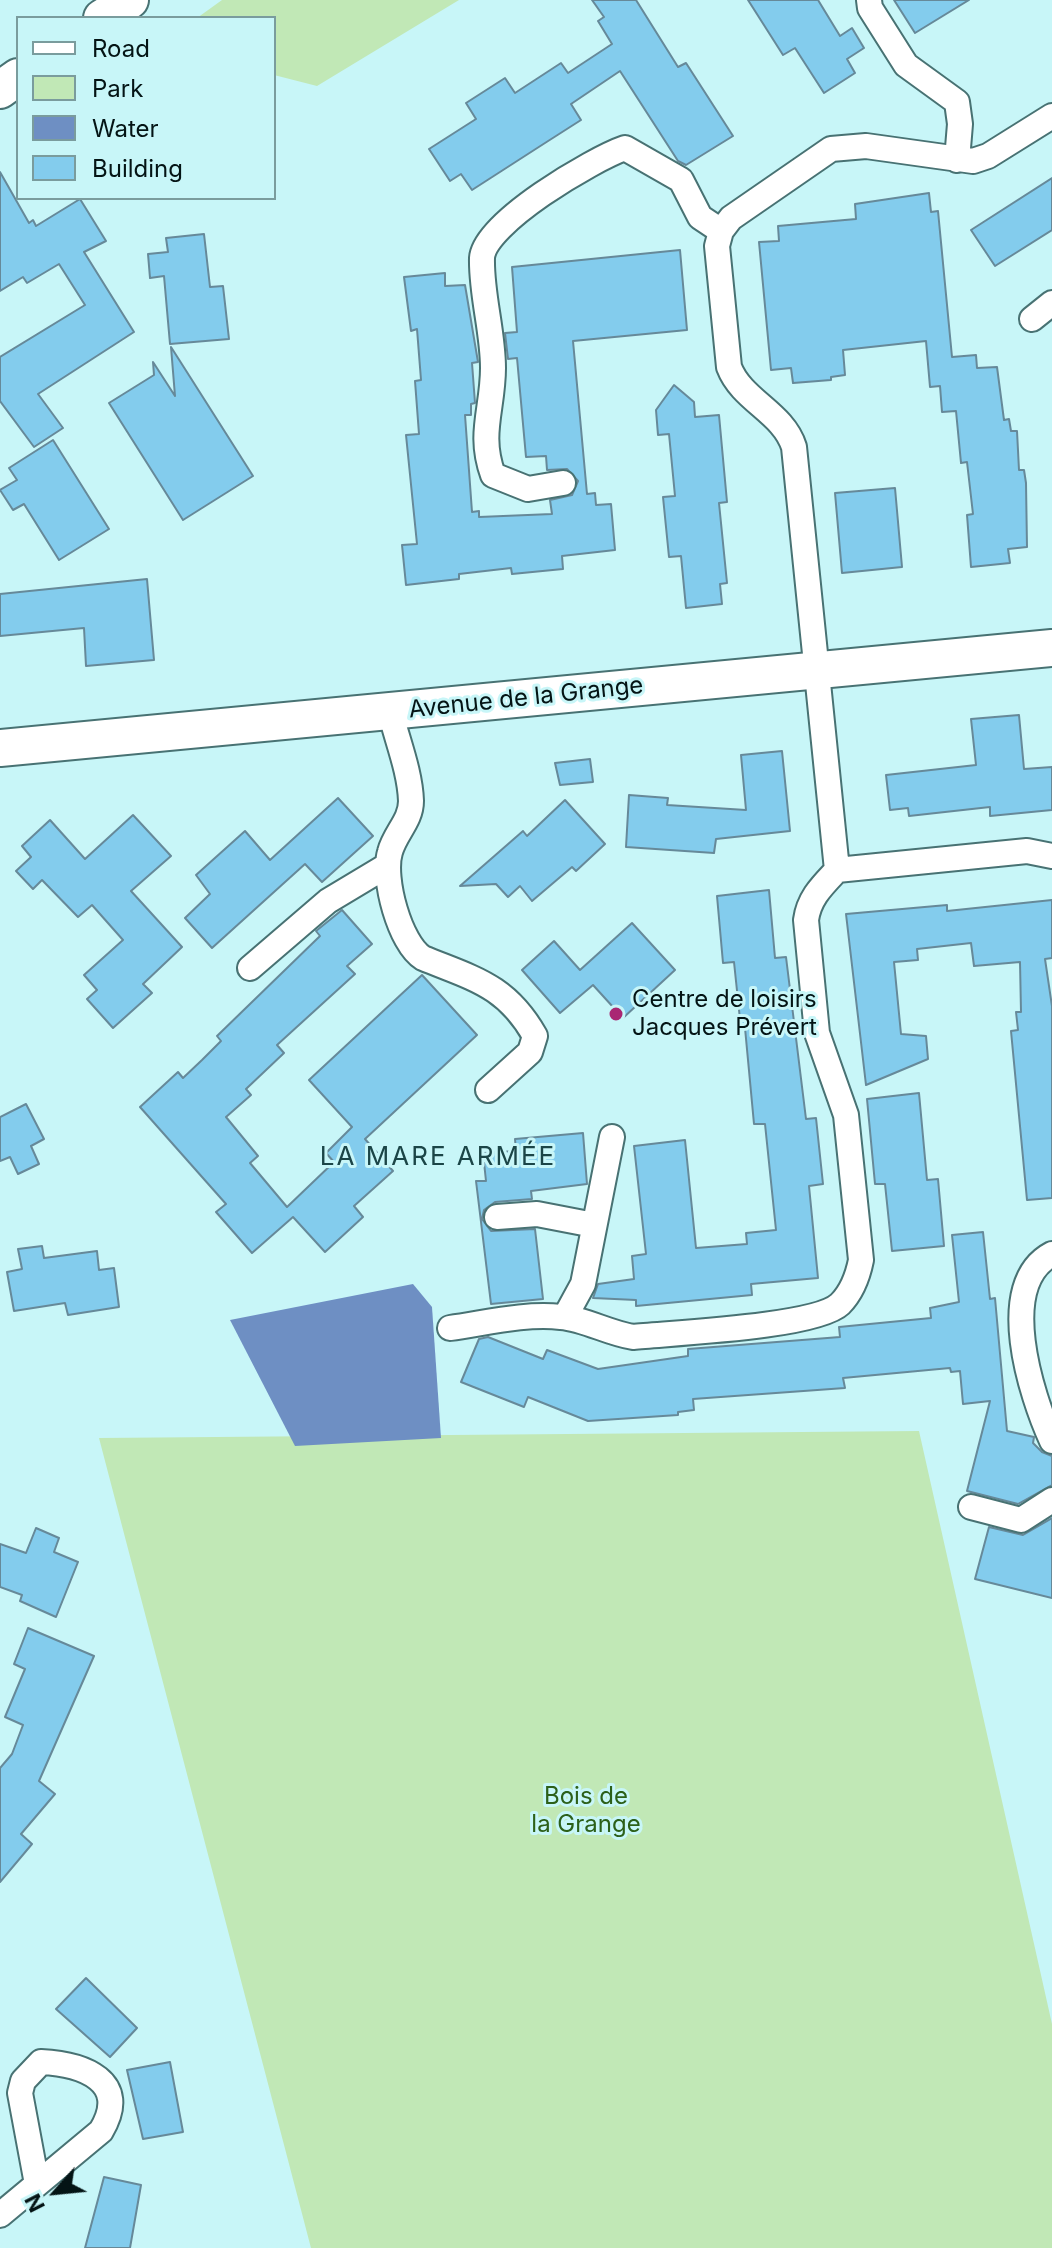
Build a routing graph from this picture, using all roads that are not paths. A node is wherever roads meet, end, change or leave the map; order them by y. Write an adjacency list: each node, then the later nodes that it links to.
1 (130, 0): 3 (street)
2 (869, 0): 5 (street)
3 (105, 16)
4 (1052, 116): 5 (street)
5 (957, 160): 6 (street)
6 (721, 231): 9 (street); 11 (street)
7 (1052, 303): 8 (street)
8 (1032, 319)
9 (563, 483)
10 (1052, 648): 11 (street, Avenue de la Grange)
11 (817, 670): 12 (street, Avenue de la Grange); 16 (street)
12 (390, 711): 13 (street, Avenue de la Grange); 15 (street)
13 (0, 748)
14 (1052, 856): 16 (street)
15 (388, 865): 17 (street); 18 (street)
16 (837, 870): 23 (street)
17 (250, 968)
18 (488, 1090)
19 (612, 1137): 21 (street)
20 (497, 1217): 21 (street)
21 (594, 1225): 23 (street)
22 (1052, 1254): 25 (street)
23 (565, 1317): 24 (street)
24 (450, 1328)
25 (1052, 1441)
26 (1052, 1500): 27 (street)
27 (971, 1507)
28 (37, 2184): 28 (street); 29 (street)
29 (0, 2215)

